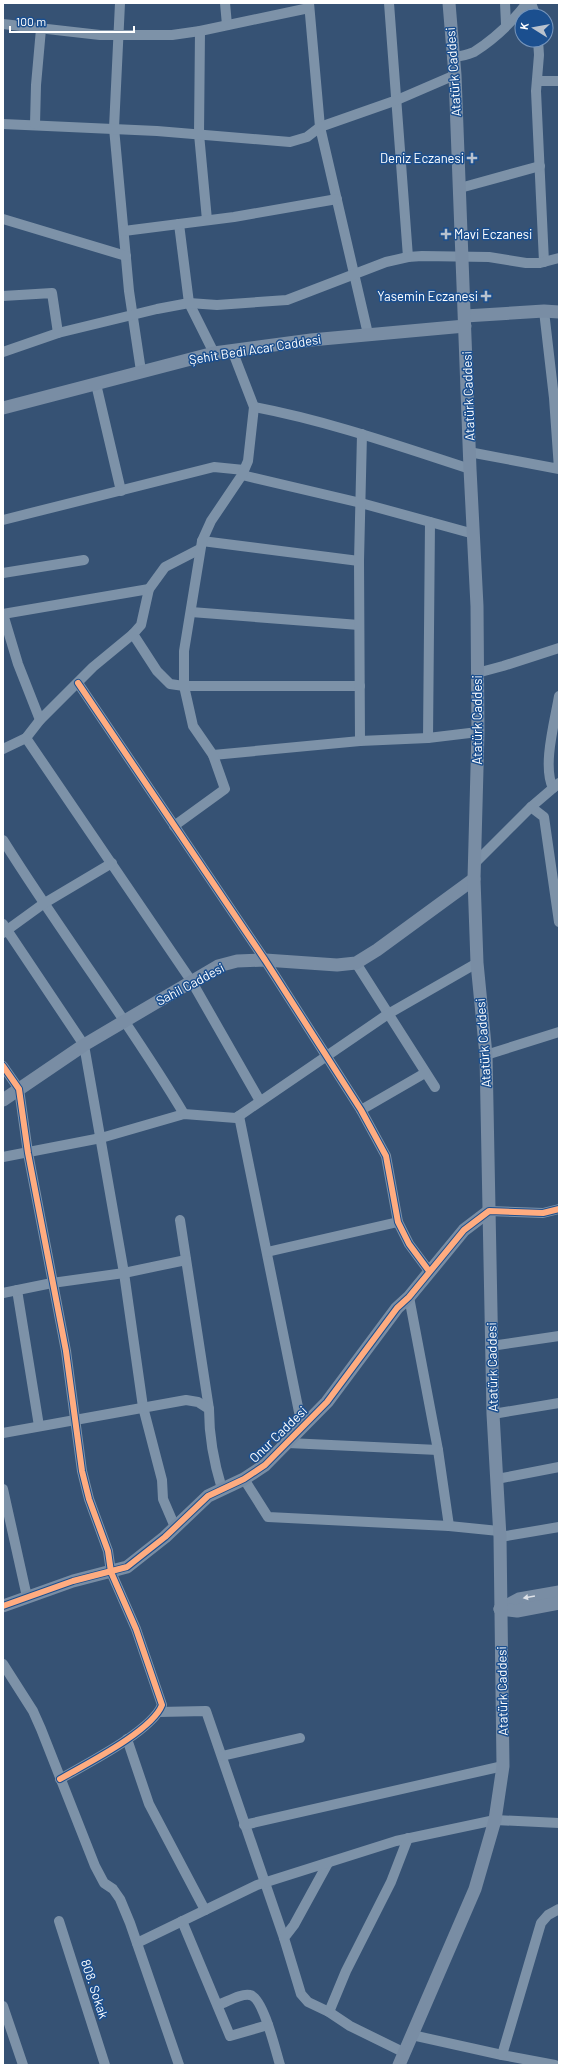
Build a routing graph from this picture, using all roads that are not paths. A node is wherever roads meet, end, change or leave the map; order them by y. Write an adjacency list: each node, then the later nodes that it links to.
1 (120, 3): 13 (street)
2 (225, 3): 10 (street)
3 (389, 3): 19 (street)
4 (449, 3): 15 (main road, Atatürk Caddesi)
5 (505, 3): 9 (street)
6 (527, 3): 9 (street)
7 (309, 5): 10 (street); 22 (street)
8 (3, 24): 11 (street)
9 (506, 24): 15 (street)
10 (227, 25): 12 (street)
11 (41, 29): 13 (street); 21 (street)
12 (200, 31): 13 (street); 24 (street)
13 (118, 35): 23 (street)
14 (538, 48): 17 (street)
15 (452, 58): 16 (main road, Atatürk Caddesi)
16 (455, 75): 19 (street); 26 (main road, Atatürk Caddesi)
17 (537, 81): 18 (street); 25 (street)
18 (559, 81)
19 (397, 100): 22 (street); 33 (street)
20 (3, 124): 21 (street)
21 (35, 124): 23 (street)
22 (320, 127): 24 (street); 27 (street)
23 (114, 128): 24 (street); 31 (street)
24 (199, 134): 29 (street)
25 (540, 166): 26 (street); 36 (street)
26 (460, 188): 34 (main road, Atatürk Caddesi)
27 (337, 199): 29 (street); 37 (street)
28 (3, 219): 32 (street)
29 (207, 220): 30 (street)
30 (179, 224): 31 (street); 39 (street)
31 (124, 231): 32 (street)
32 (126, 256): 42 (street)
33 (408, 257): 34 (street); 37 (street)
34 (463, 257): 36 (street); 43 (main road, Atatürk Caddesi)
35 (559, 258): 36 (street)
36 (544, 262)
37 (354, 275): 39 (street); 45 (street)
38 (3, 296): 44 (street)
39 (189, 303): 42 (street); 48 (street)
40 (544, 311): 41 (main road, Şehit Bedi Acar Caddesi); 43 (main road, Şehit Bedi Acar Caddesi); 51 (street)
41 (559, 312)
42 (132, 315): 44 (street); 49 (street)
43 (465, 321): 45 (main road, Şehit Bedi Acar Caddesi); 55 (main road, Atatürk Caddesi)
44 (58, 333): 47 (street)
45 (368, 334): 46 (main road, Şehit Bedi Acar Caddesi)
46 (232, 350): 48 (main road, Şehit Bedi Acar Caddesi); 52 (street)
47 (3, 352)
48 (214, 353): 49 (main road, Şehit Bedi Acar Caddesi)
49 (141, 371): 50 (main road, Şehit Bedi Acar Caddesi)
50 (96, 384): 53 (main road, Şehit Bedi Acar Caddesi); 58 (street)
51 (557, 398): 55 (street)
52 (254, 407): 54 (street); 57 (street)
53 (3, 408)
54 (362, 434): 56 (street); 59 (street)
55 (469, 452): 56 (main road, Atatürk Caddesi)
56 (470, 470): 62 (main road, Atatürk Caddesi)
57 (243, 473): 58 (street); 59 (street); 63 (street)
58 (121, 491): 60 (street)
59 (361, 503): 61 (street); 65 (street)
60 (3, 520)
61 (430, 522): 62 (street); 81 (street)
62 (474, 534): 73 (main road, Atatürk Caddesi)
63 (201, 545): 65 (street); 67 (street); 68 (street)
64 (84, 560): 66 (street)
65 (360, 561): 70 (street)
66 (3, 573)
67 (149, 589): 69 (street); 71 (street)
68 (191, 612): 70 (street); 75 (street)
69 (3, 614): 78 (street)
70 (359, 625): 76 (street)
71 (133, 634): 74 (street); 75 (street)
72 (559, 648): 73 (street)
73 (477, 672): 79 (main road, Atatürk Caddesi)
74 (78, 683): 78 (street); 87 (street)
75 (184, 686): 76 (street); 84 (street)
76 (360, 686): 82 (street)
77 (559, 696): 85 (street)
78 (40, 720): 80 (street)
79 (478, 732): 81 (street); 90 (main road, Atatürk Caddesi)
80 (26, 738): 83 (street); 89 (street)
81 (428, 738): 82 (street)
82 (360, 740): 84 (street)
83 (3, 749)
84 (213, 755): 87 (street)
85 (556, 786): 86 (street)
86 (531, 807): 90 (street); 93 (street)
87 (174, 826): 96 (street)
88 (3, 840): 92 (street)
89 (112, 863): 92 (street); 99 (street)
90 (474, 864): 91 (main road, Atatürk Caddesi)
91 (474, 879): 97 (main road, Sahil Caddesi); 98 (main road, Atatürk Caddesi)
92 (43, 904): 95 (street); 101 (street)
93 (558, 907): 94 (street)
94 (559, 922)
95 (4, 929): 103 (street)
96 (265, 960): 97 (main road, Sahil Caddesi); 99 (main road, Sahil Caddesi); 105 (street)
97 (356, 963): 100 (street)
98 (477, 963): 100 (street); 104 (main road, Atatürk Caddesi)
99 (192, 982): 101 (main road, Sahil Caddesi); 111 (street)
100 (388, 1014): 105 (street); 107 (street)
101 (125, 1020): 103 (main road, Sahil Caddesi); 113 (street)
102 (559, 1032): 104 (street)
103 (84, 1045): 109 (main road, Sahil Caddesi); 115 (street)
104 (486, 1055): 119 (main road, Atatürk Caddesi)
105 (325, 1056): 111 (street); 112 (street)
106 (3, 1066): 109 (street)
107 (425, 1072): 108 (street); 112 (street)
108 (435, 1087)
109 (19, 1089): 110 (main road, Sahil Caddesi); 116 (street)
110 (3, 1100)
111 (260, 1101): 114 (street)
112 (361, 1110): 121 (street)
113 (184, 1114): 114 (street); 115 (street)
114 (239, 1116): 122 (street)
115 (102, 1138): 116 (street); 125 (street)
116 (28, 1153): 117 (street); 126 (street)
117 (3, 1157)
118 (559, 1209): 119 (street)
119 (488, 1211): 124 (main road, Onur Caddesi); 131 (main road, Atatürk Caddesi)
120 (180, 1220): 123 (street)
121 (398, 1222): 122 (street); 124 (street)
122 (267, 1252): 137 (street)
123 (186, 1260): 125 (street); 134 (street)
124 (429, 1271): 129 (main road, Onur Caddesi)
125 (124, 1273): 126 (street); 133 (street)
126 (52, 1283): 127 (street); 136 (street)
127 (16, 1290): 128 (street); 138 (street)
128 (3, 1293)
129 (409, 1297): 137 (main road, Onur Caddesi); 141 (street)
130 (559, 1336): 131 (street)
131 (491, 1346): 135 (main road, Atatürk Caddesi)
132 (559, 1403): 135 (street)
133 (143, 1407): 134 (street); 136 (street); 148 (street)
134 (209, 1409): 146 (street)
135 (493, 1414): 144 (main road, Atatürk Caddesi)
136 (76, 1420): 138 (street); 151 (street)
137 (305, 1423): 140 (main road, Onur Caddesi)
138 (39, 1426): 139 (street)
139 (3, 1433)
140 (288, 1443): 141 (street); 143 (main road, Onur Caddesi)
141 (438, 1450): 147 (street)
142 (559, 1467): 144 (street)
143 (244, 1479): 146 (main road, Onur Caddesi); 147 (street)
144 (497, 1479): 150 (main road, Atatürk Caddesi)
145 (3, 1489): 153 (street)
146 (222, 1489): 148 (main road, Onur Caddesi)
147 (449, 1526): 150 (street)
148 (175, 1527): 151 (main road, Onur Caddesi)
149 (559, 1527): 150 (street)
150 (499, 1534): 156 (main road, Atatürk Caddesi)
151 (111, 1572): 153 (main road, Onur Caddesi); 158 (street)
152 (559, 1592): 156 (main road, one-way to 156)
153 (27, 1597): 155 (main road, Onur Caddesi)
154 (559, 1603): 156 (main road)
155 (3, 1606)
156 (500, 1609): 162 (main road, Atatürk Caddesi)
157 (3, 1664): 163 (street)
158 (159, 1712): 160 (street); 161 (street)
159 (300, 1738): 161 (street)
160 (127, 1740): 163 (street); 171 (street)
161 (222, 1756): 166 (street)
162 (503, 1766): 164 (main road, Atatürk Caddesi); 166 (street)
163 (60, 1778): 175 (street)
164 (495, 1820): 165 (street); 167 (street); 180 (main road, Atatürk Caddesi)
165 (559, 1823)
166 (244, 1825): 169 (street)
167 (408, 1838): 168 (street); 178 (street)
168 (328, 1862): 169 (street); 174 (street)
169 (264, 1883): 171 (street); 174 (street)
170 (559, 1909): 182 (street)
171 (205, 1910): 173 (street)
172 (59, 1921): 184 (street, 808. Sokak)
173 (182, 1921): 175 (street); 176 (street)
174 (284, 1938): 178 (street)
175 (137, 1943): 185 (street)
176 (218, 2005): 179 (street); 179 (street)
177 (3, 2006): 183 (street)
178 (329, 2012): 181 (street)
179 (268, 2025): 186 (street)
180 (412, 2035): 181 (main road, Atatürk Caddesi); 182 (street)
181 (403, 2052): 187 (main road, Atatürk Caddesi)
182 (502, 2056): 188 (street)
183 (22, 2065)
184 (105, 2065)
185 (179, 2065)
186 (280, 2065)
187 (399, 2065)
188 (555, 2065)

